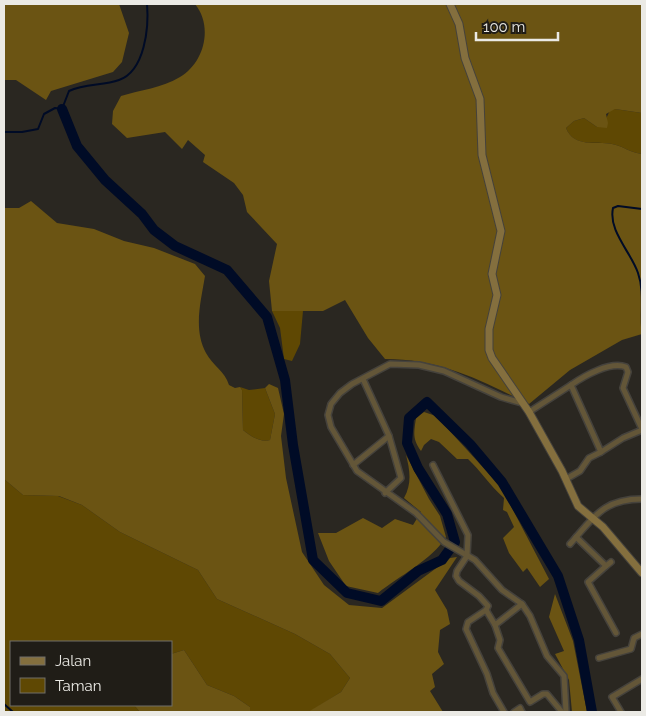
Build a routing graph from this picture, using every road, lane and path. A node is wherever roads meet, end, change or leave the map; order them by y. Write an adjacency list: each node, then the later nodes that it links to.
1 (450, 4): 4 (street)
2 (363, 379): 4 (street); 7 (street); 9 (street)
3 (570, 385): 5 (street); 6 (street); 8 (street)
4 (522, 403): 5 (street)
5 (529, 412): 11 (street)
6 (642, 430): 8 (street)
7 (389, 436): 9 (street); 12 (street)
8 (601, 452): 11 (street)
9 (353, 465): 12 (street)
10 (433, 465): 17 (street)
11 (566, 479): 14 (street)
12 (385, 493): 17 (street)
13 (642, 499): 14 (street)
14 (592, 519): 15 (street); 18 (street)
15 (576, 538): 16 (street); 22 (street)
16 (570, 544)
17 (467, 556): 19 (street); 20 (street)
18 (642, 573)
19 (522, 604): 21 (street); 31 (street)
20 (486, 610): 21 (street); 28 (street)
21 (495, 625): 26 (street)
22 (616, 633)
23 (642, 634): 24 (street)
24 (599, 658)
25 (642, 679): 32 (street)
26 (530, 702): 27 (street); 30 (street)
27 (521, 710): 29 (street)
28 (504, 712)
29 (514, 712)
30 (562, 712)
31 (566, 712)
32 (621, 712)

